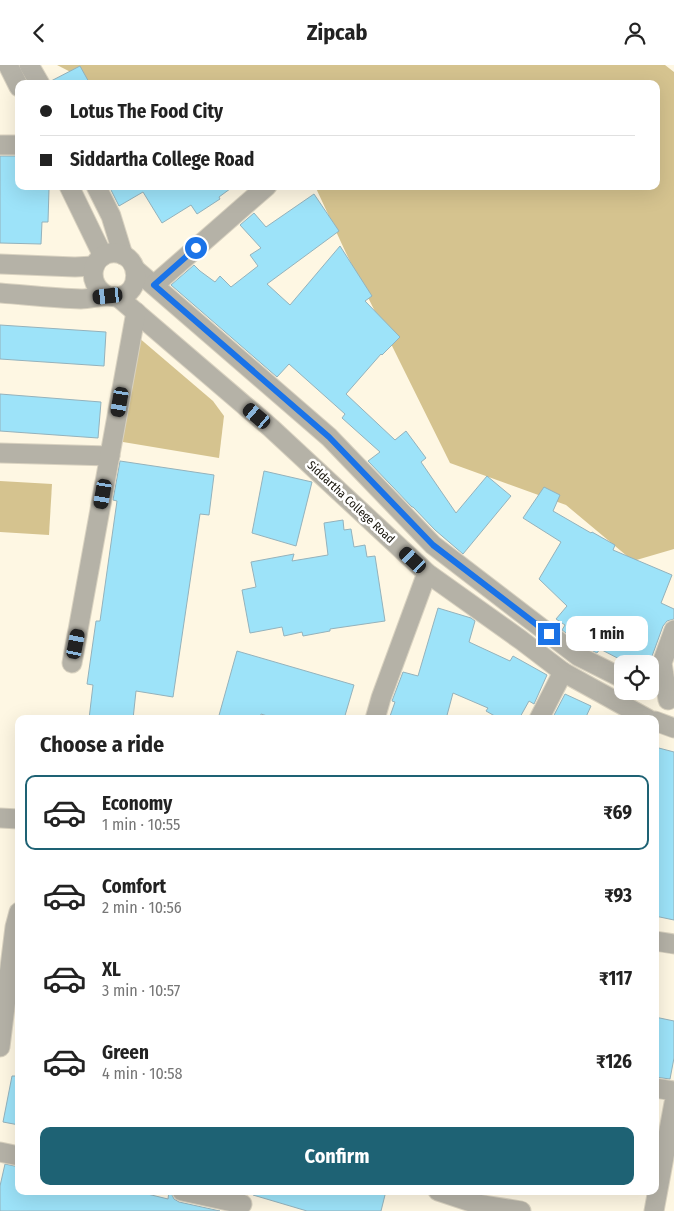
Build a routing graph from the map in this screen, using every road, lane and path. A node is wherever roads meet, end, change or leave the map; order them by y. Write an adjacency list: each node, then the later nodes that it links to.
1 (8, 65): 3 (street)
2 (29, 65): 4 (street)
3 (16, 80)
4 (38, 80)
5 (0, 145): 6 (street)
6 (15, 145)
7 (71, 190): 11 (street)
8 (98, 190): 10 (street)
9 (262, 190): 14 (street)
10 (123, 255): 11 (street); 13 (street)
11 (99, 261): 12 (street); 16 (street)
12 (0, 264)
13 (136, 270): 14 (street); 16 (street)
14 (154, 285): 24 (street)
15 (0, 293): 16 (street)
16 (113, 297): 17 (street, Siddartha College Road)
17 (136, 312): 19 (street); 20 (street, Siddartha College Road)
18 (0, 453): 19 (street)
19 (110, 456): 22 (street)
20 (427, 573): 23 (street, Siddartha College Road); 27 (street)
21 (674, 630): 26 (street)
22 (72, 663)
23 (563, 672): 28 (street); 29 (street, Siddartha College Road)
24 (614, 674)
25 (659, 695): 26 (street)
26 (671, 701)
27 (376, 715)
28 (541, 715)
29 (641, 715)
30 (659, 722): 31 (street)
31 (674, 728)
32 (0, 818): 33 (street)
33 (15, 819)
34 (11, 921): 37 (street)
35 (659, 942): 36 (street)
36 (674, 944)
37 (12, 1014): 38 (street)
38 (0, 1047)
39 (659, 1088): 40 (street)
40 (674, 1091)
41 (674, 1103): 44 (street)
42 (0, 1152): 43 (street)
43 (15, 1155)
44 (659, 1184)
45 (204, 1195): 48 (street)
46 (450, 1195): 49 (street)
47 (657, 1195): 50 (street)
48 (243, 1202)
49 (521, 1211)
50 (654, 1211)

